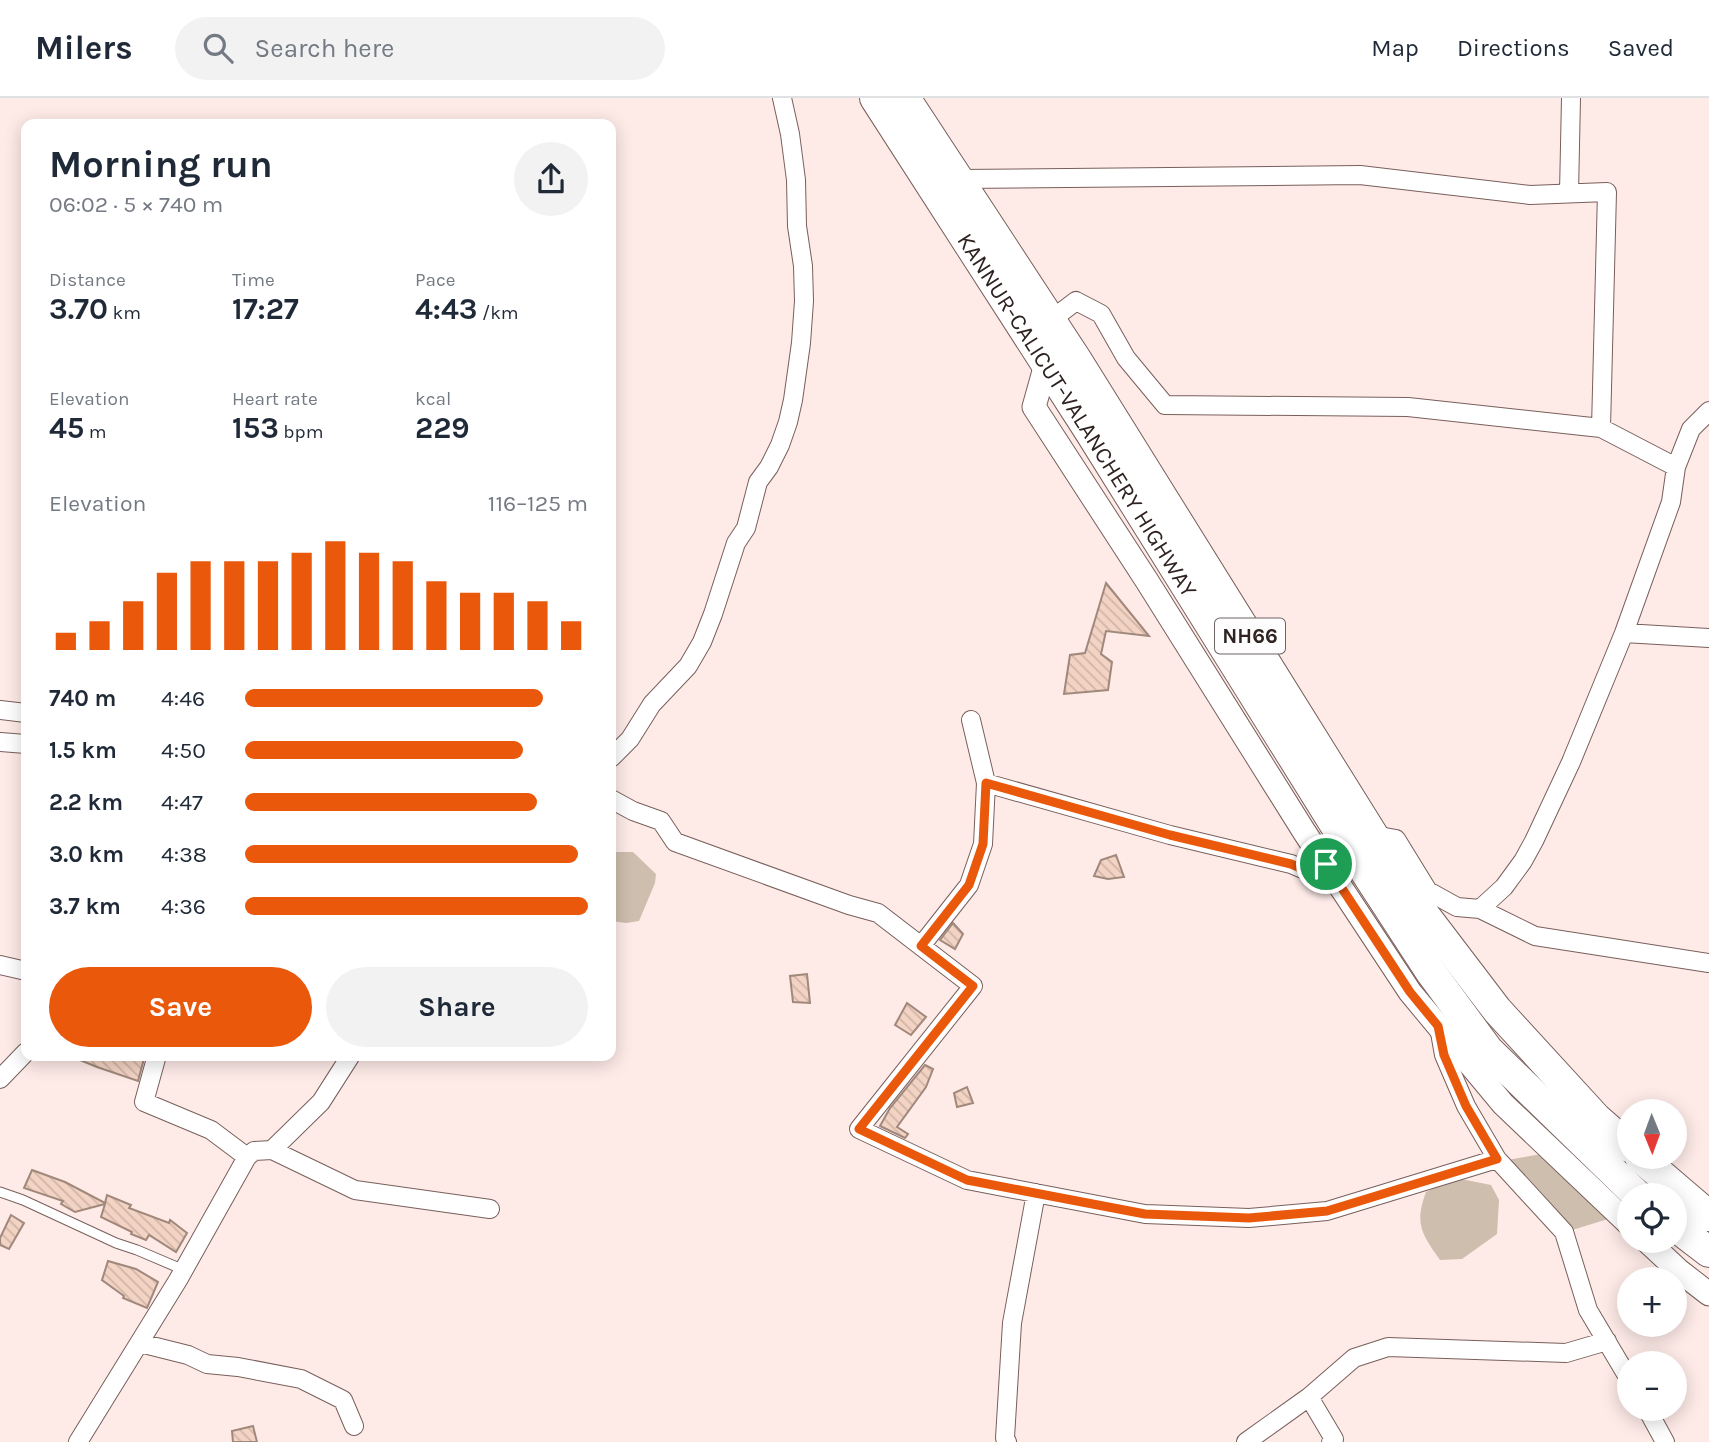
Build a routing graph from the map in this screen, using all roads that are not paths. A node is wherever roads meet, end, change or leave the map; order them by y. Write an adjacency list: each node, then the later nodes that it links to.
1 (782, 98): 19 (street)
2 (875, 98): 8 (highway, KANNUR-CALICUT-VALANCHERY HIGHWAY / NH66)
3 (905, 98): 5 (highway, KANNUR-CALICUT-VALANCHERY HIGHWAY / NH66)
4 (1571, 98): 6 (street)
5 (958, 179): 6 (street); 7 (highway, KANNUR-CALICUT-VALANCHERY HIGHWAY / NH66)
6 (1569, 193): 10 (street)
7 (1051, 320): 10 (street); 22 (highway, KANNUR-CALICUT-VALANCHERY HIGHWAY / NH66)
8 (1046, 364): 23 (street); 39 (highway, KANNUR-CALICUT-VALANCHERY HIGHWAY / NH66)
9 (1709, 411): 11 (street)
10 (1601, 428): 11 (street)
11 (1676, 467): 12 (street)
12 (1624, 633): 13 (street); 24 (street)
13 (1709, 638)
14 (0, 710): 15 (street)
15 (21, 712)
16 (971, 720): 20 (street)
17 (0, 742): 18 (street)
18 (21, 744)
19 (616, 753)
20 (986, 783): 23 (street); 25 (street)
21 (616, 802): 25 (street)
22 (1374, 835): 24 (street); 34 (highway, KANNUR-CALICUT-VALANCHERY HIGHWAY / NH66)
23 (1326, 864): 29 (street)
24 (1479, 909): 26 (street)
25 (921, 946): 41 (street)
26 (1709, 963)
27 (0, 965): 28 (street)
28 (21, 970)
29 (1438, 1026): 37 (street); 43 (street)
30 (21, 1057): 33 (street)
31 (155, 1061): 36 (street)
32 (347, 1061): 35 (street)
33 (0, 1079)
34 (1617, 1136)
35 (272, 1150): 36 (street); 42 (street)
36 (247, 1157): 48 (street)
37 (1497, 1159): 41 (street); 50 (street)
38 (1654, 1169): 44 (highway)
39 (1625, 1183)
40 (0, 1192): 48 (lane)
41 (1036, 1193): 57 (street)
42 (490, 1209)
43 (1617, 1213)
44 (1709, 1216)
45 (1687, 1235): 46 (highway)
46 (1709, 1252)
47 (1660, 1253): 49 (street)
48 (184, 1270): 51 (street)
49 (1709, 1294)
50 (1606, 1341): 52 (street); 53 (street)
51 (140, 1343): 55 (street); 56 (street)
52 (1617, 1359)
53 (1309, 1397): 58 (street); 59 (street)
54 (1654, 1421): 60 (street)
55 (354, 1426)
56 (78, 1442)
57 (1007, 1442)
58 (1246, 1442)
59 (1331, 1442)
60 (1665, 1442)

